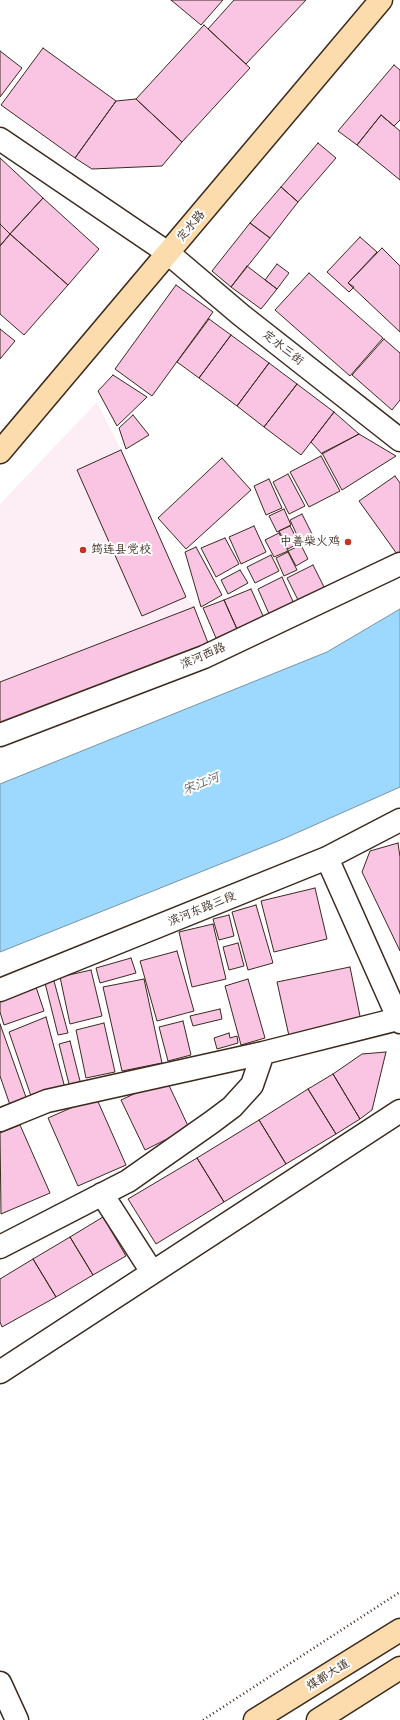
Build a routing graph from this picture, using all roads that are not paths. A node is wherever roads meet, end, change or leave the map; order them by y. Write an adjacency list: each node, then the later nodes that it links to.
1 (382, 0): 3 (main road, 定水路)
2 (0, 139): 3 (street, 定水三街)
3 (168, 253): 4 (street, 定水三街); 5 (main road, 定水路)
4 (400, 440)
5 (0, 452)
6 (400, 564): 7 (street, 滨河西路)
7 (0, 735)
8 (400, 820): 9 (street, 滨河东路三段)
9 (327, 858): 10 (street, 滨河东路三段); 11 (street)
10 (0, 990)
11 (399, 1020): 12 (street)
12 (263, 1053): 14 (street); 15 (street)
13 (400, 1112): 17 (street)
14 (0, 1120)
15 (102, 1194): 16 (street); 17 (street)
16 (0, 1247)
17 (152, 1272): 18 (street)
18 (0, 1372)
19 (400, 1630): 23 (main road, 煤都大道)
20 (400, 1668): 24 (main road)
21 (0, 1683): 22 (street)
22 (17, 1720)
23 (255, 1720)
24 (318, 1720)

